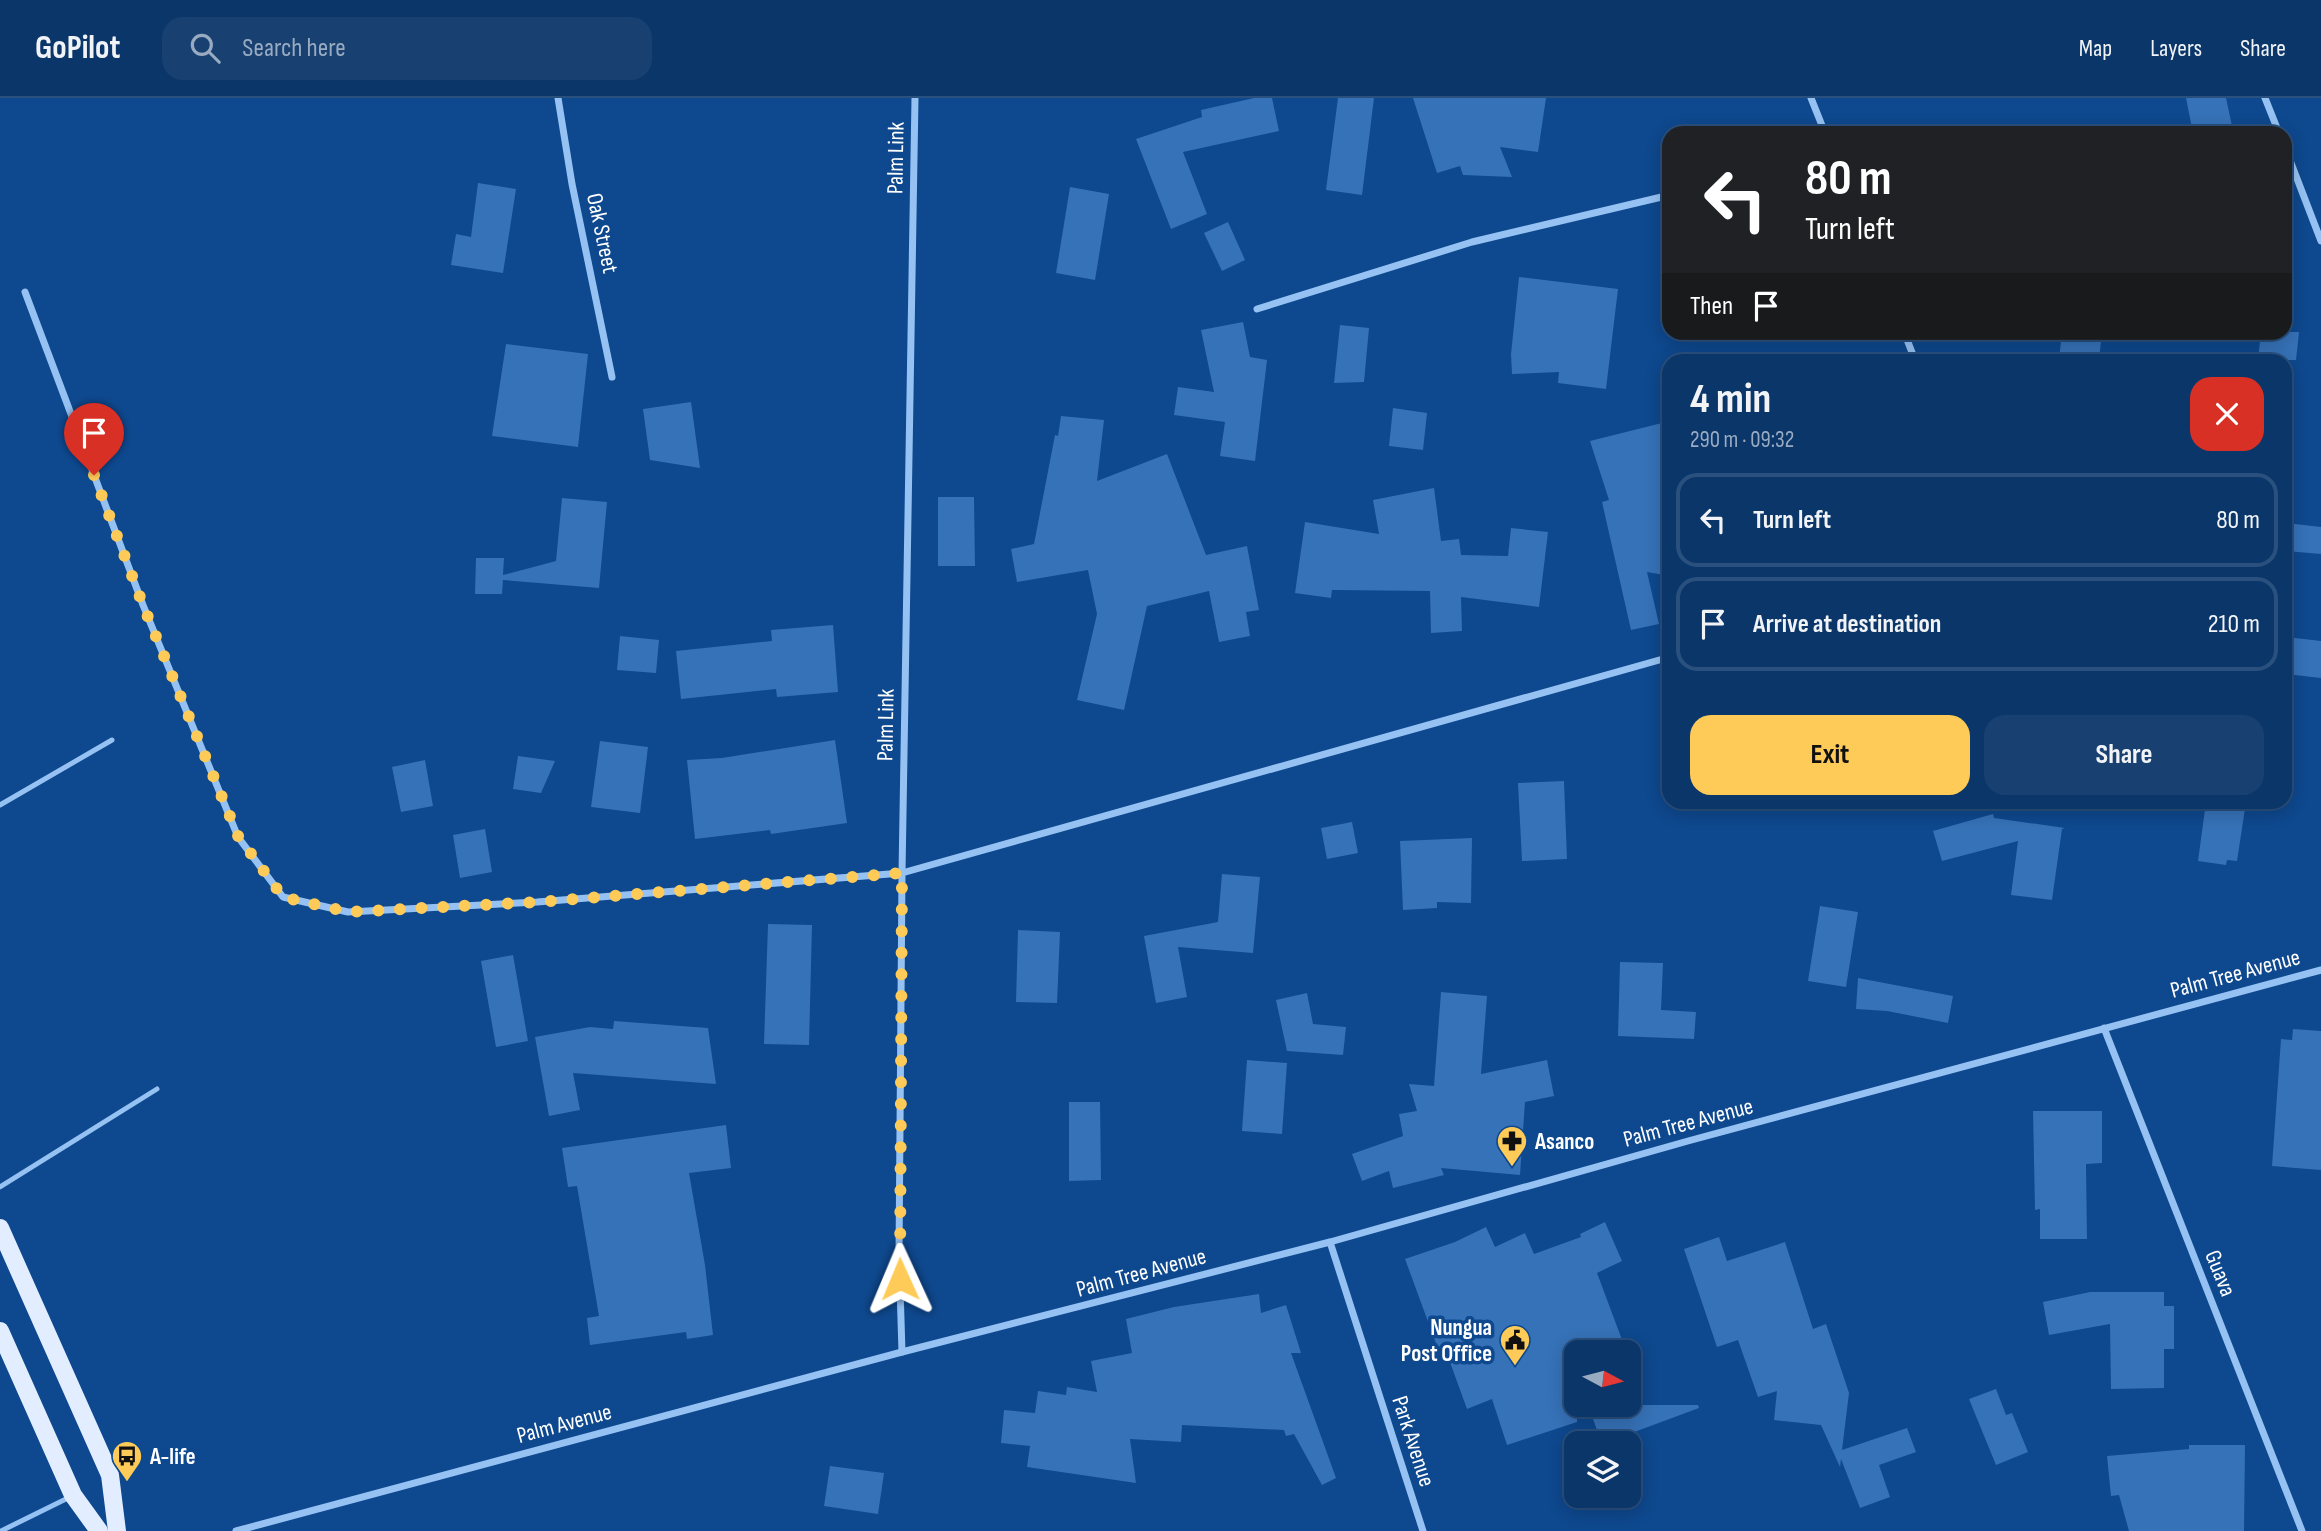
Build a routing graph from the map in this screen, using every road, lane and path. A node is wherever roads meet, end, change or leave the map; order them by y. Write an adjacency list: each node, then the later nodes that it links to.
1 (558, 98): 12 (street, Oak Street)
2 (915, 98): 16 (street, Palm Link)
3 (1811, 98): 5 (street)
4 (2265, 98): 6 (street)
5 (1822, 126)
6 (2276, 126)
7 (2292, 166): 9 (street)
8 (1662, 197): 11 (street)
9 (2321, 241)
10 (25, 292): 16 (street)
11 (1257, 309)
12 (612, 377)
13 (1662, 659): 16 (street)
14 (112, 740): 15 (lane)
15 (0, 805)
16 (902, 873): 24 (street, Palm Link)
17 (2321, 970): 18 (street, Palm Tree Avenue)
18 (2104, 1028): 22 (street, Palm Tree Avenue); 31 (street, Guava)
19 (157, 1089): 20 (lane)
20 (0, 1187)
21 (0, 1228): 28 (main road)
22 (1330, 1242): 24 (street, Palm Tree Avenue); 30 (street, Park Avenue)
23 (0, 1331): 25 (main road)
24 (902, 1352): 29 (street, Palm Avenue)
25 (73, 1495): 26 (lane); 27 (main road)
26 (1, 1531)
27 (99, 1531)
28 (117, 1531)
29 (236, 1531)
30 (1423, 1531)
31 (2302, 1531)

